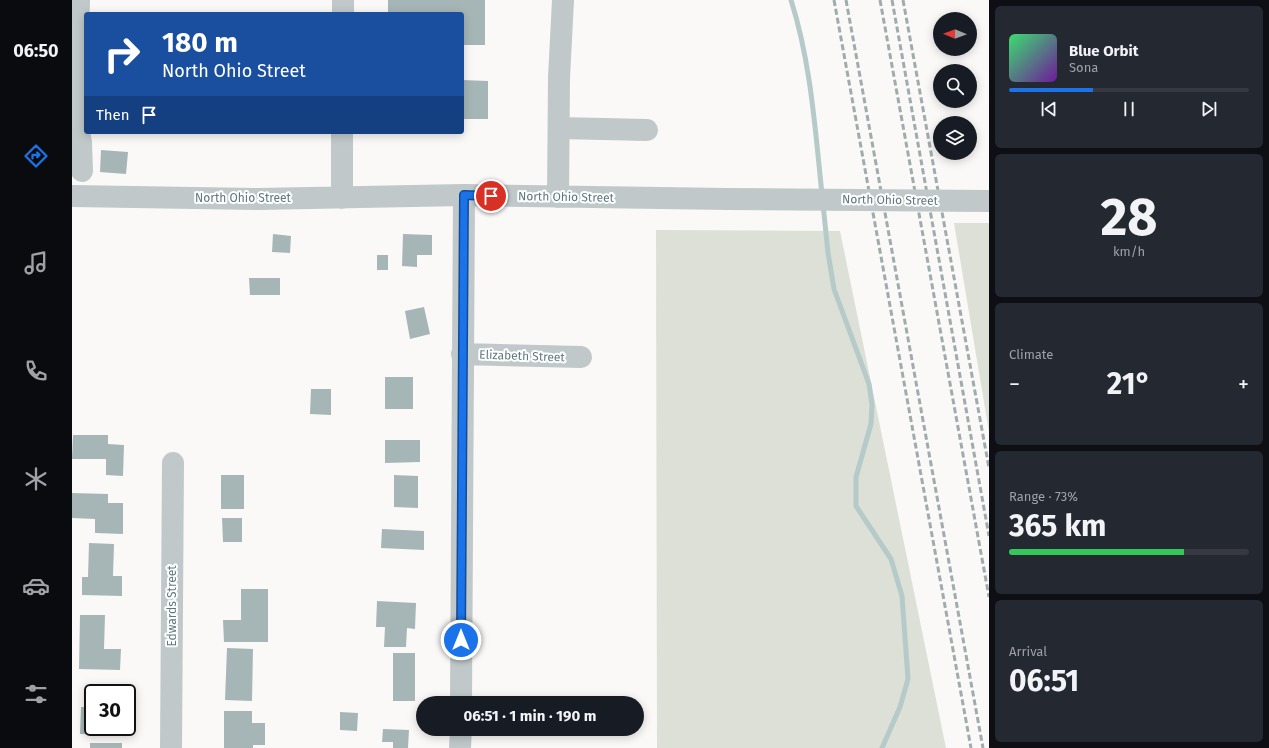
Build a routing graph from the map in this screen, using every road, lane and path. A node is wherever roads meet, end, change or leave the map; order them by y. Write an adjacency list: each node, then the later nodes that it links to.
1 (79, 0): 8 (street)
2 (343, 0): 4 (street)
3 (563, 0): 5 (street)
4 (343, 12)
5 (559, 128): 6 (street); 11 (street)
6 (647, 130)
7 (342, 134): 12 (street)
8 (77, 171): 10 (street)
9 (464, 195): 11 (street, North Ohio Street); 12 (street, North Ohio Street); 14 (street)
10 (77, 196): 12 (street, North Ohio Street)
11 (558, 197): 13 (street, North Ohio Street, bridge)
12 (342, 198)
13 (989, 201)
14 (462, 354): 15 (street, Elizabeth Street); 17 (street)
15 (581, 357)
16 (173, 463): 19 (street, Edwards Street)
17 (461, 696)
18 (461, 736): 20 (street)
19 (171, 748)
20 (460, 748)

